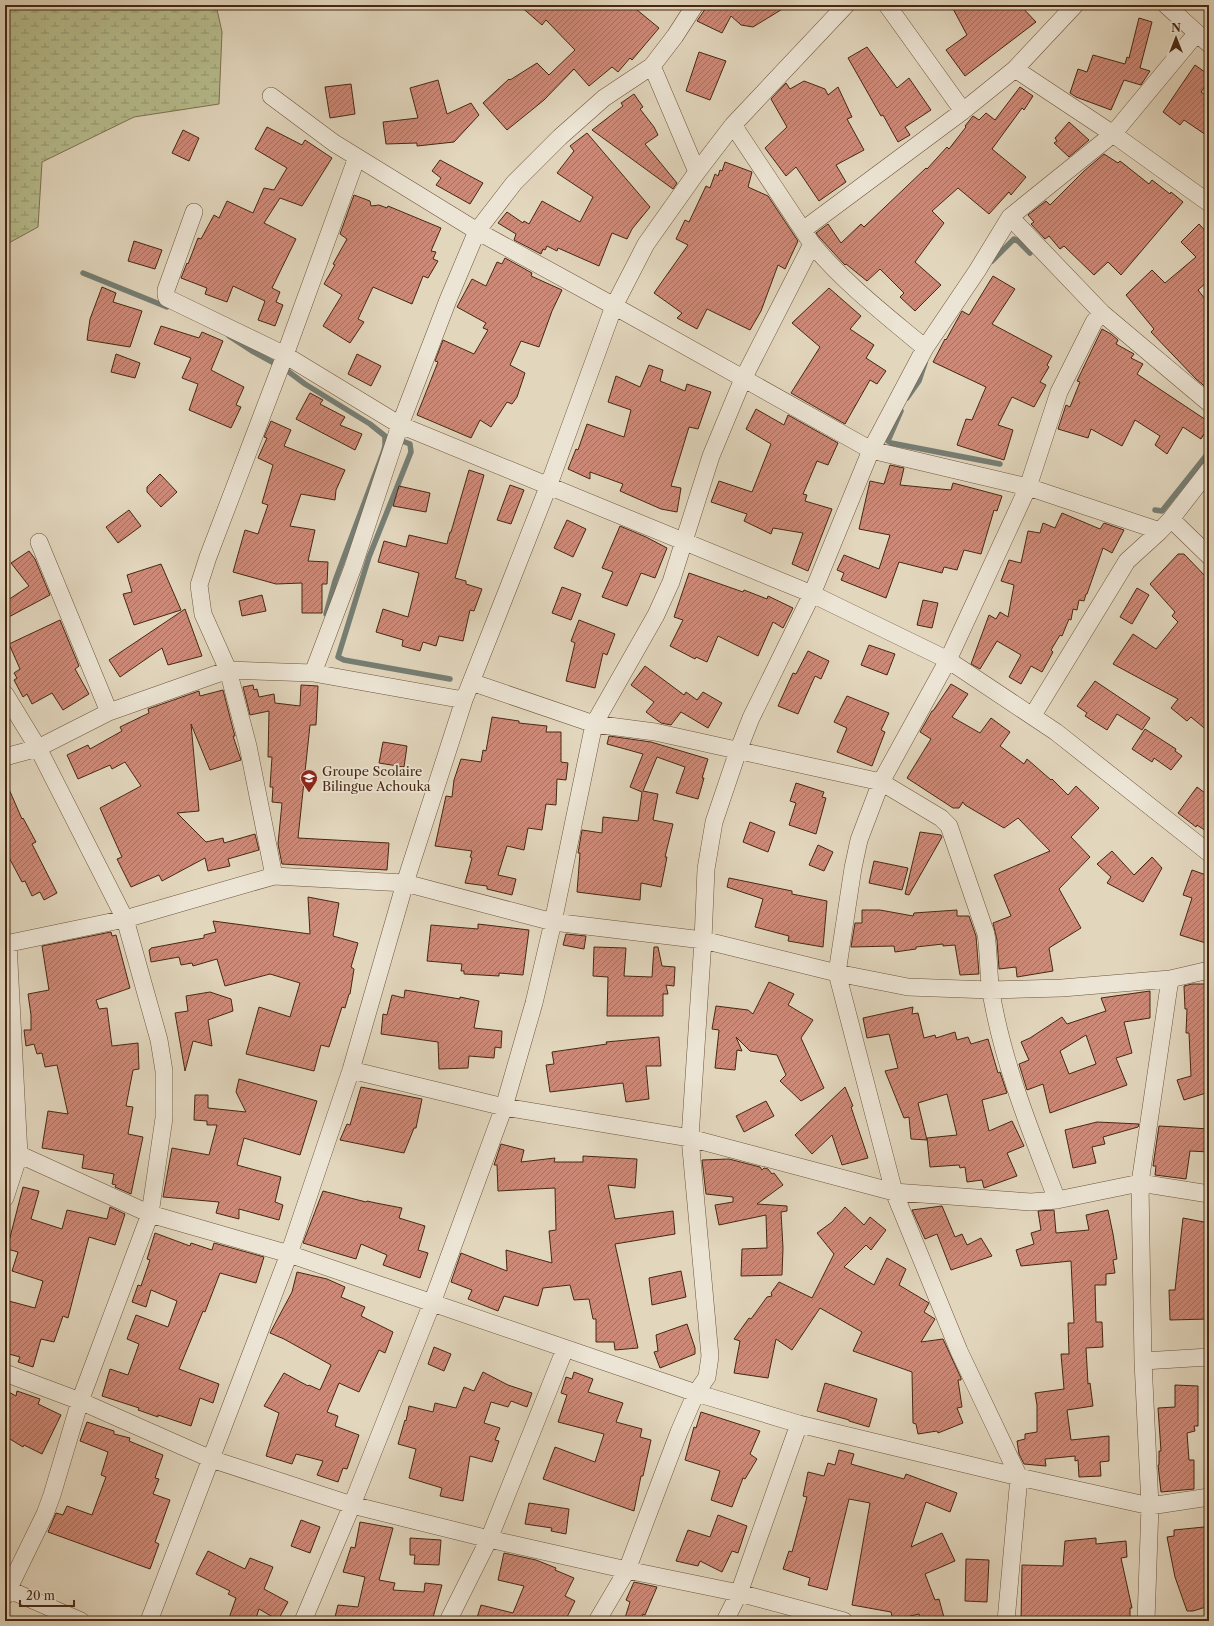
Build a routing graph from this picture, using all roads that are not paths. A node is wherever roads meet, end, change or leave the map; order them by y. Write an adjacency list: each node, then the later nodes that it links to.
1 (695, 5): 7 (street)
2 (846, 5): 11 (street)
3 (887, 5): 10 (street)
4 (1075, 5): 8 (street)
5 (1170, 7): 6 (street)
6 (1203, 39): 12 (street)
7 (652, 66): 14 (street); 18 (street)
8 (1015, 68): 10 (street); 12 (street)
9 (271, 96): 13 (street)
10 (963, 111): 19 (street)
11 (734, 125): 14 (street); 19 (street)
12 (1113, 134): 15 (street); 17 (street)
13 (357, 157): 18 (street); 23 (street)
14 (697, 172): 20 (street)
15 (1209, 203)
16 (194, 212): 23 (street)
17 (1010, 217): 21 (street); 22 (street)
18 (476, 231): 20 (street); 26 (street)
19 (808, 237): 22 (street); 24 (street)
20 (614, 306): 24 (street); 29 (street)
21 (1102, 313): 25 (street); 30 (street)
22 (925, 348): 27 (street)
23 (285, 355): 26 (street); 37 (street)
24 (743, 379): 27 (street); 33 (street)
25 (1209, 403)
26 (400, 425): 29 (street); 38 (street)
27 (870, 450): 30 (street); 35 (street)
28 (1209, 470): 31 (street)
29 (548, 487): 33 (street); 39 (street)
30 (1028, 487): 31 (street); 36 (street)
31 (1165, 525): 34 (street); 43 (street)
32 (39, 542): 42 (street)
33 (684, 542): 35 (street); 44 (street)
34 (1209, 556)
35 (812, 594): 36 (street); 46 (street)
36 (948, 660): 43 (street); 48 (street)
37 (228, 670): 38 (street); 42 (street); 50 (street)
38 (313, 674): 41 (street)
39 (471, 682): 41 (street); 44 (street)
40 (5, 694): 45 (street)
41 (464, 700): 51 (street)
42 (109, 712): 45 (street)
43 (1033, 716): 49 (street)
44 (594, 724): 46 (street); 53 (street)
45 (38, 748): 47 (street); 52 (street)
46 (738, 751): 48 (street); 54 (street)
47 (5, 757)
48 (881, 782): 57 (street); 59 (street)
49 (1209, 853)
50 (274, 876): 51 (street); 52 (street)
51 (405, 884): 53 (street); 60 (street)
52 (125, 919): 55 (street); 69 (street)
53 (553, 922): 54 (street); 61 (street)
54 (703, 940): 57 (street); 62 (street)
55 (6, 943): 63 (street)
56 (1209, 970): 58 (street)
57 (837, 973): 59 (street); 65 (street)
58 (1170, 979): 59 (street); 64 (street)
59 (990, 990): 68 (street)
60 (351, 1070): 61 (street); 70 (street)
61 (504, 1107): 62 (street); 71 (street)
62 (690, 1138): 65 (street); 76 (street)
63 (12, 1152): 67 (street); 69 (street)
64 (1140, 1183): 66 (street); 68 (street); 74 (street)
65 (894, 1192): 68 (street); 80 (street)
66 (1209, 1194)
67 (5, 1198)
68 (1057, 1200)
69 (150, 1214): 70 (street); 77 (street)
70 (289, 1254): 71 (street); 79 (street)
71 (432, 1303): 72 (street); 82 (street)
72 (565, 1349): 76 (street); 84 (street)
73 (1209, 1357): 74 (street)
74 (1142, 1361): 83 (street)
75 (5, 1373): 77 (street)
76 (696, 1393): 78 (street); 85 (street)
77 (80, 1401): 79 (street); 86 (street)
78 (798, 1424): 80 (street); 87 (street)
79 (211, 1459): 82 (street); 89 (street)
80 (1019, 1477): 83 (street); 95 (street)
81 (1209, 1497): 83 (street)
82 (352, 1505): 84 (street); 90 (street)
83 (1150, 1506): 96 (street)
84 (490, 1539): 85 (street); 91 (street)
85 (627, 1570): 87 (street); 92 (street)
86 (6, 1592): 88 (street)
87 (739, 1593): 93 (street); 94 (street)
88 (81, 1621)
89 (149, 1621)
90 (303, 1621)
91 (448, 1621)
92 (597, 1621)
93 (725, 1621)
94 (844, 1621)
95 (1006, 1621)
96 (1146, 1621)

